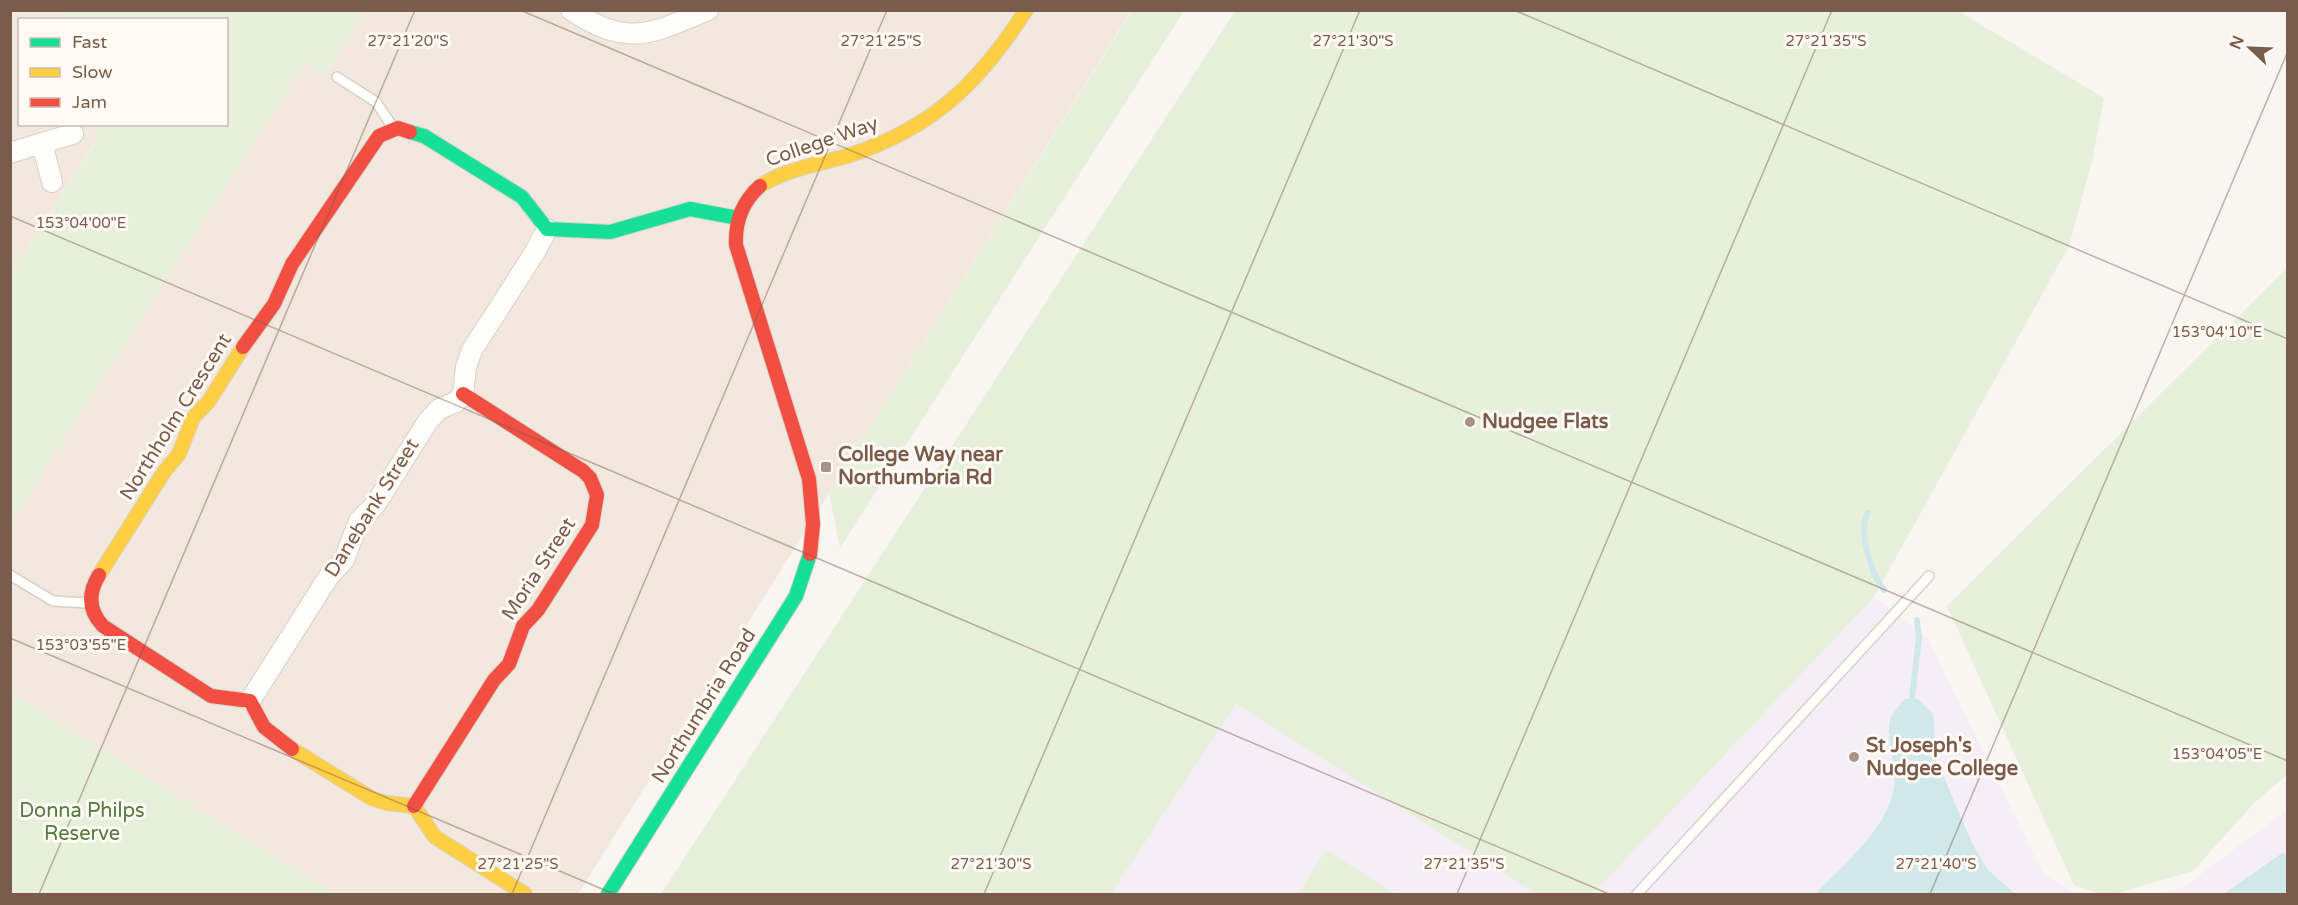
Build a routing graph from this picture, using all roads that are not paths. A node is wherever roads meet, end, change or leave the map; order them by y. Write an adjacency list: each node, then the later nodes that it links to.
1 (571, 10): 2 (street)
2 (708, 10)
3 (1026, 10): 10 (street, College Way)
4 (338, 77): 5 (lane)
5 (392, 129): 11 (street); 15 (street, Northholm Crescent)
6 (73, 134): 7 (street)
7 (42, 143): 8 (street); 9 (street)
8 (10, 153)
9 (52, 182)
10 (738, 218): 11 (street); 19 (street, Northumbria Road)
11 (547, 229): 12 (street)
12 (463, 394): 16 (street, Danebank Street); 17 (street, Moria Street)
13 (10, 575): 15 (lane)
14 (1929, 576): 20 (lane)
15 (90, 603): 16 (street)
16 (250, 701): 17 (street)
17 (414, 806): 18 (street)
18 (525, 894)
19 (608, 894)
20 (1637, 894)

